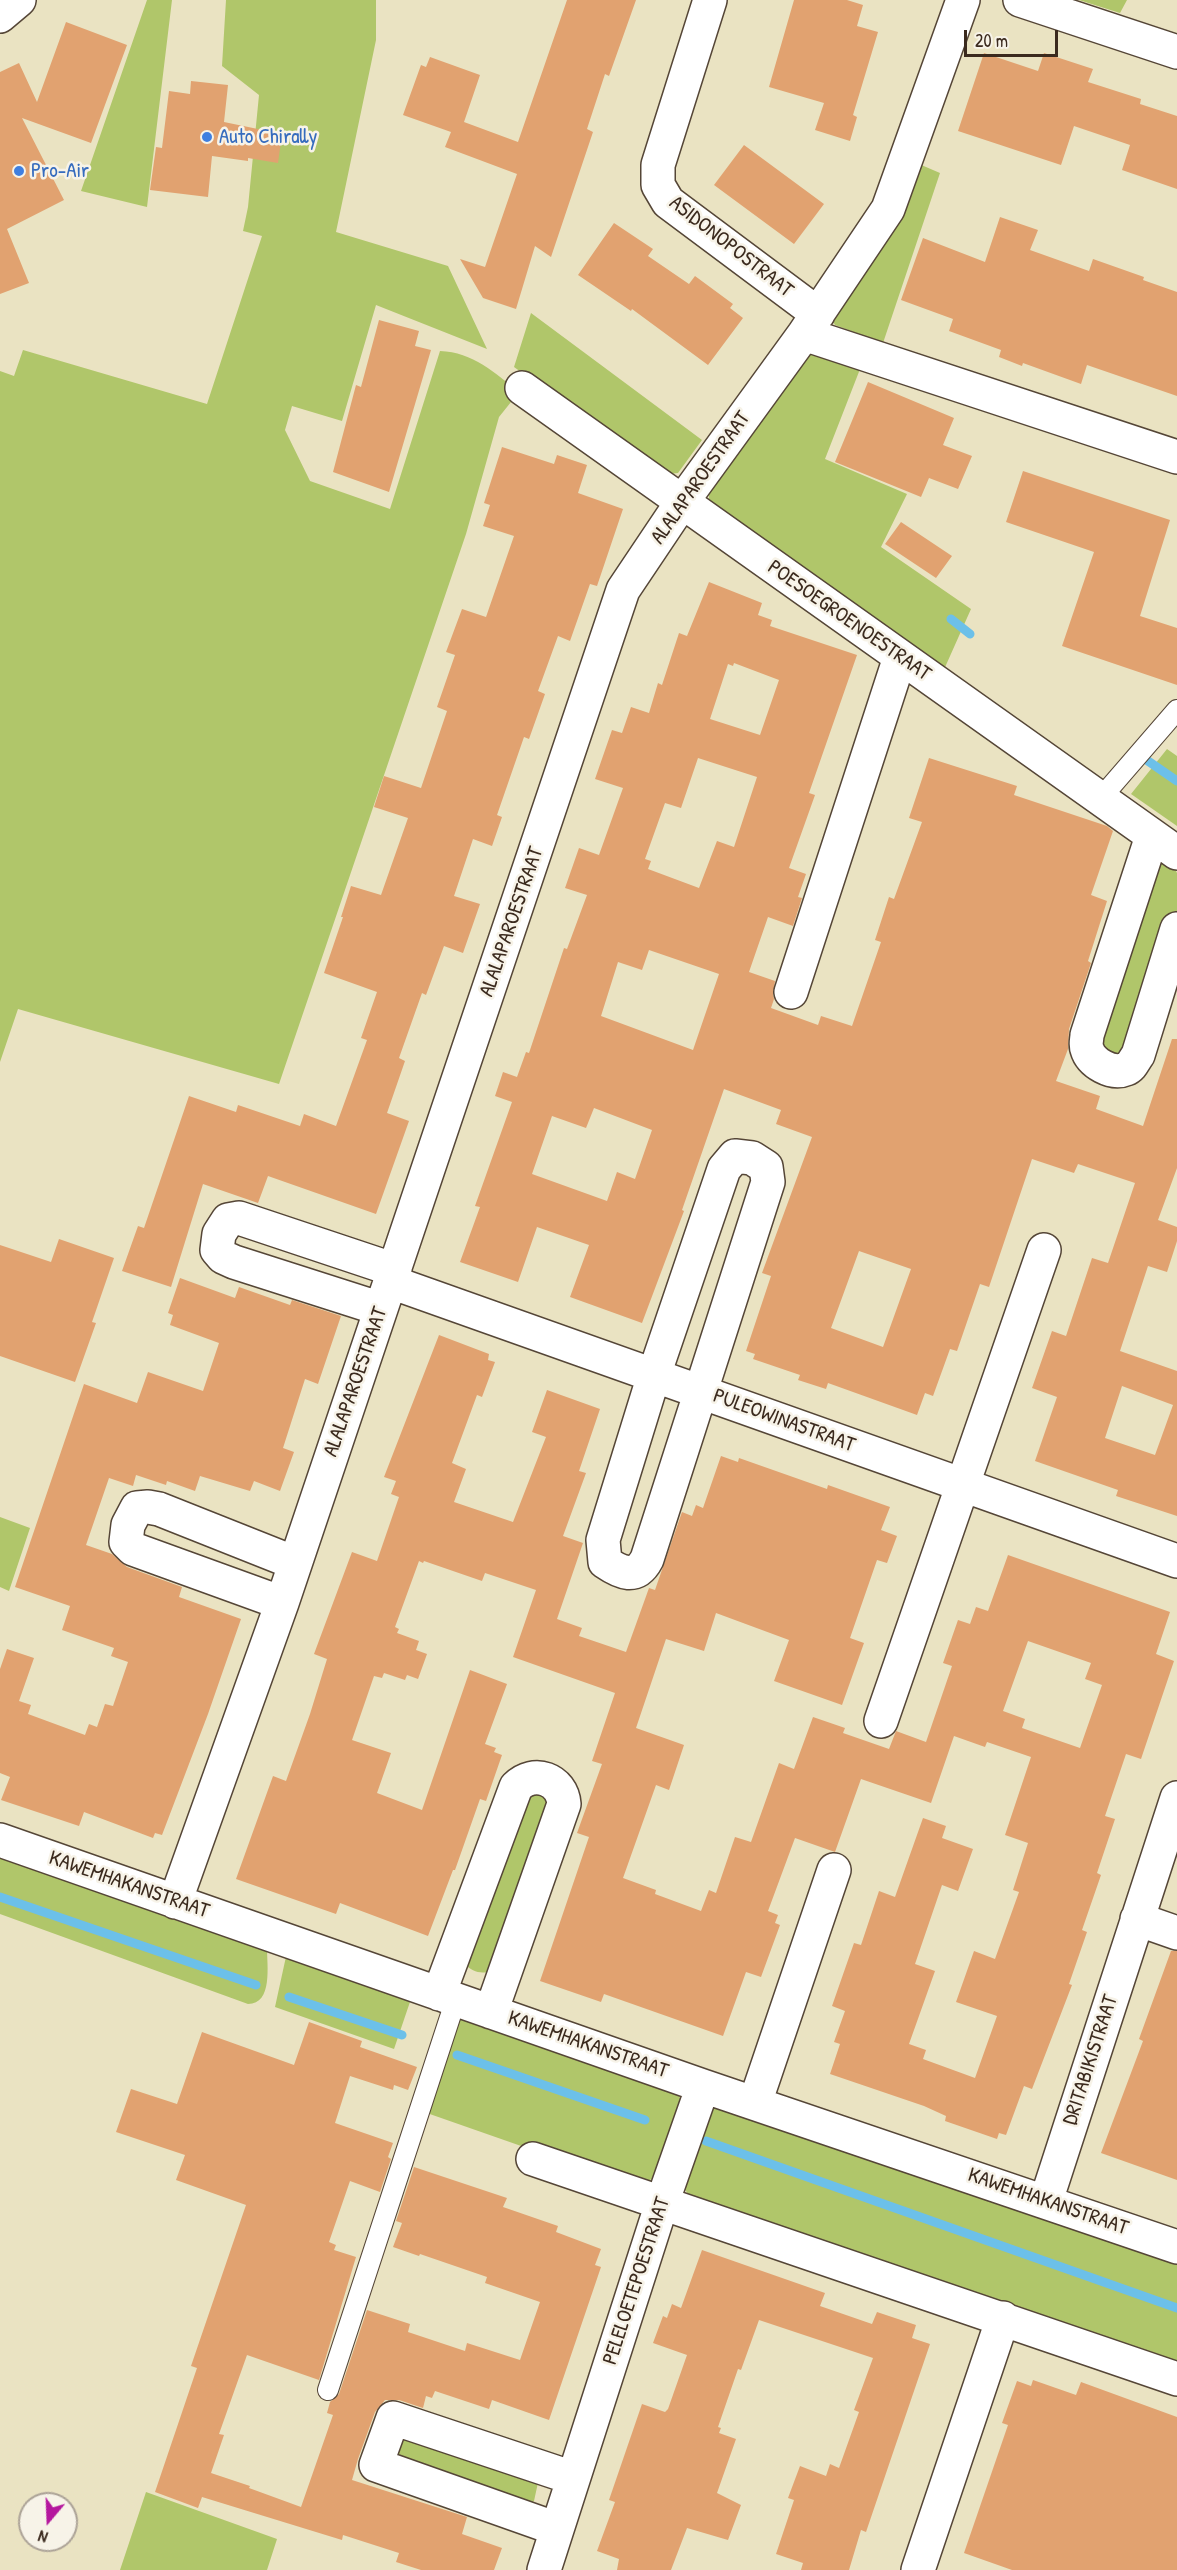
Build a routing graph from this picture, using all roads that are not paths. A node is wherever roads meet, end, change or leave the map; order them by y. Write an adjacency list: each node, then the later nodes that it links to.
1 (20, 0): 5 (street)
2 (710, 0): 7 (street, ASIDONOPOSTRAAT)
3 (963, 0): 7 (street, ALALAPAROESTRAAT)
4 (1020, 0): 6 (street)
5 (0, 16)
6 (1177, 52)
7 (811, 324): 9 (street, ASIDONOPOSTRAAT); 10 (street, ALALAPAROESTRAAT)
8 (522, 388): 10 (street, POESOEGROENOESTRAAT)
9 (1177, 457)
10 (682, 502): 11 (street, POESOEGROENOESTRAAT); 18 (street, ALALAPAROESTRAAT)
11 (900, 657): 13 (street, POESOEGROENOESTRAAT); 16 (street)
12 (1177, 710): 13 (lane)
13 (1100, 799): 14 (street, POESOEGROENOESTRAAT)
14 (1165, 844): 15 (street)
15 (1177, 929)
16 (791, 992)
17 (1044, 1250): 21 (street)
18 (389, 1287): 19 (street, PULEOWINASTRAAT); 23 (street, ALALAPAROESTRAAT)
19 (654, 1376): 20 (street, PULEOWINASTRAAT); 20 (street); 20 (street)
20 (699, 1391): 21 (street, PULEOWINASTRAAT)
21 (961, 1485): 22 (street, PULEOWINASTRAAT); 25 (street)
22 (1177, 1561)
23 (295, 1563): 24 (street, ALALAPAROESTRAAT); 24 (street)
24 (282, 1603): 29 (street, ALALAPAROESTRAAT)
25 (881, 1721)
26 (1177, 1798): 30 (street, DRITABIKISTRAAT)
27 (0, 1840): 29 (street, KAWEMHAKANSTRAAT)
28 (834, 1870): 35 (street)
29 (175, 1902): 32 (street, KAWEMHAKANSTRAAT)
30 (1137, 1919): 31 (street); 37 (street, DRITABIKISTRAAT)
31 (1177, 1933)
32 (447, 1997): 33 (street, KAWEMHAKANSTRAAT); 33 (street); 42 (lane)
33 (491, 2012): 34 (street, KAWEMHAKANSTRAAT)
34 (703, 2086): 35 (street, KAWEMHAKANSTRAAT); 38 (street, PELELOETEPOESTRAAT)
35 (755, 2103): 37 (street, KAWEMHAKANSTRAAT)
36 (533, 2159): 38 (street)
37 (1046, 2201): 39 (street, KAWEMHAKANSTRAAT)
38 (662, 2203): 40 (street); 43 (street, PELELOETEPOESTRAAT)
39 (1177, 2247)
40 (1003, 2318): 41 (street); 46 (street)
41 (1177, 2379)
42 (328, 2390)
43 (573, 2478): 44 (street, PELELOETEPOESTRAAT); 44 (street)
44 (557, 2529): 45 (street, PELELOETEPOESTRAAT)
45 (544, 2570)
46 (918, 2570)

